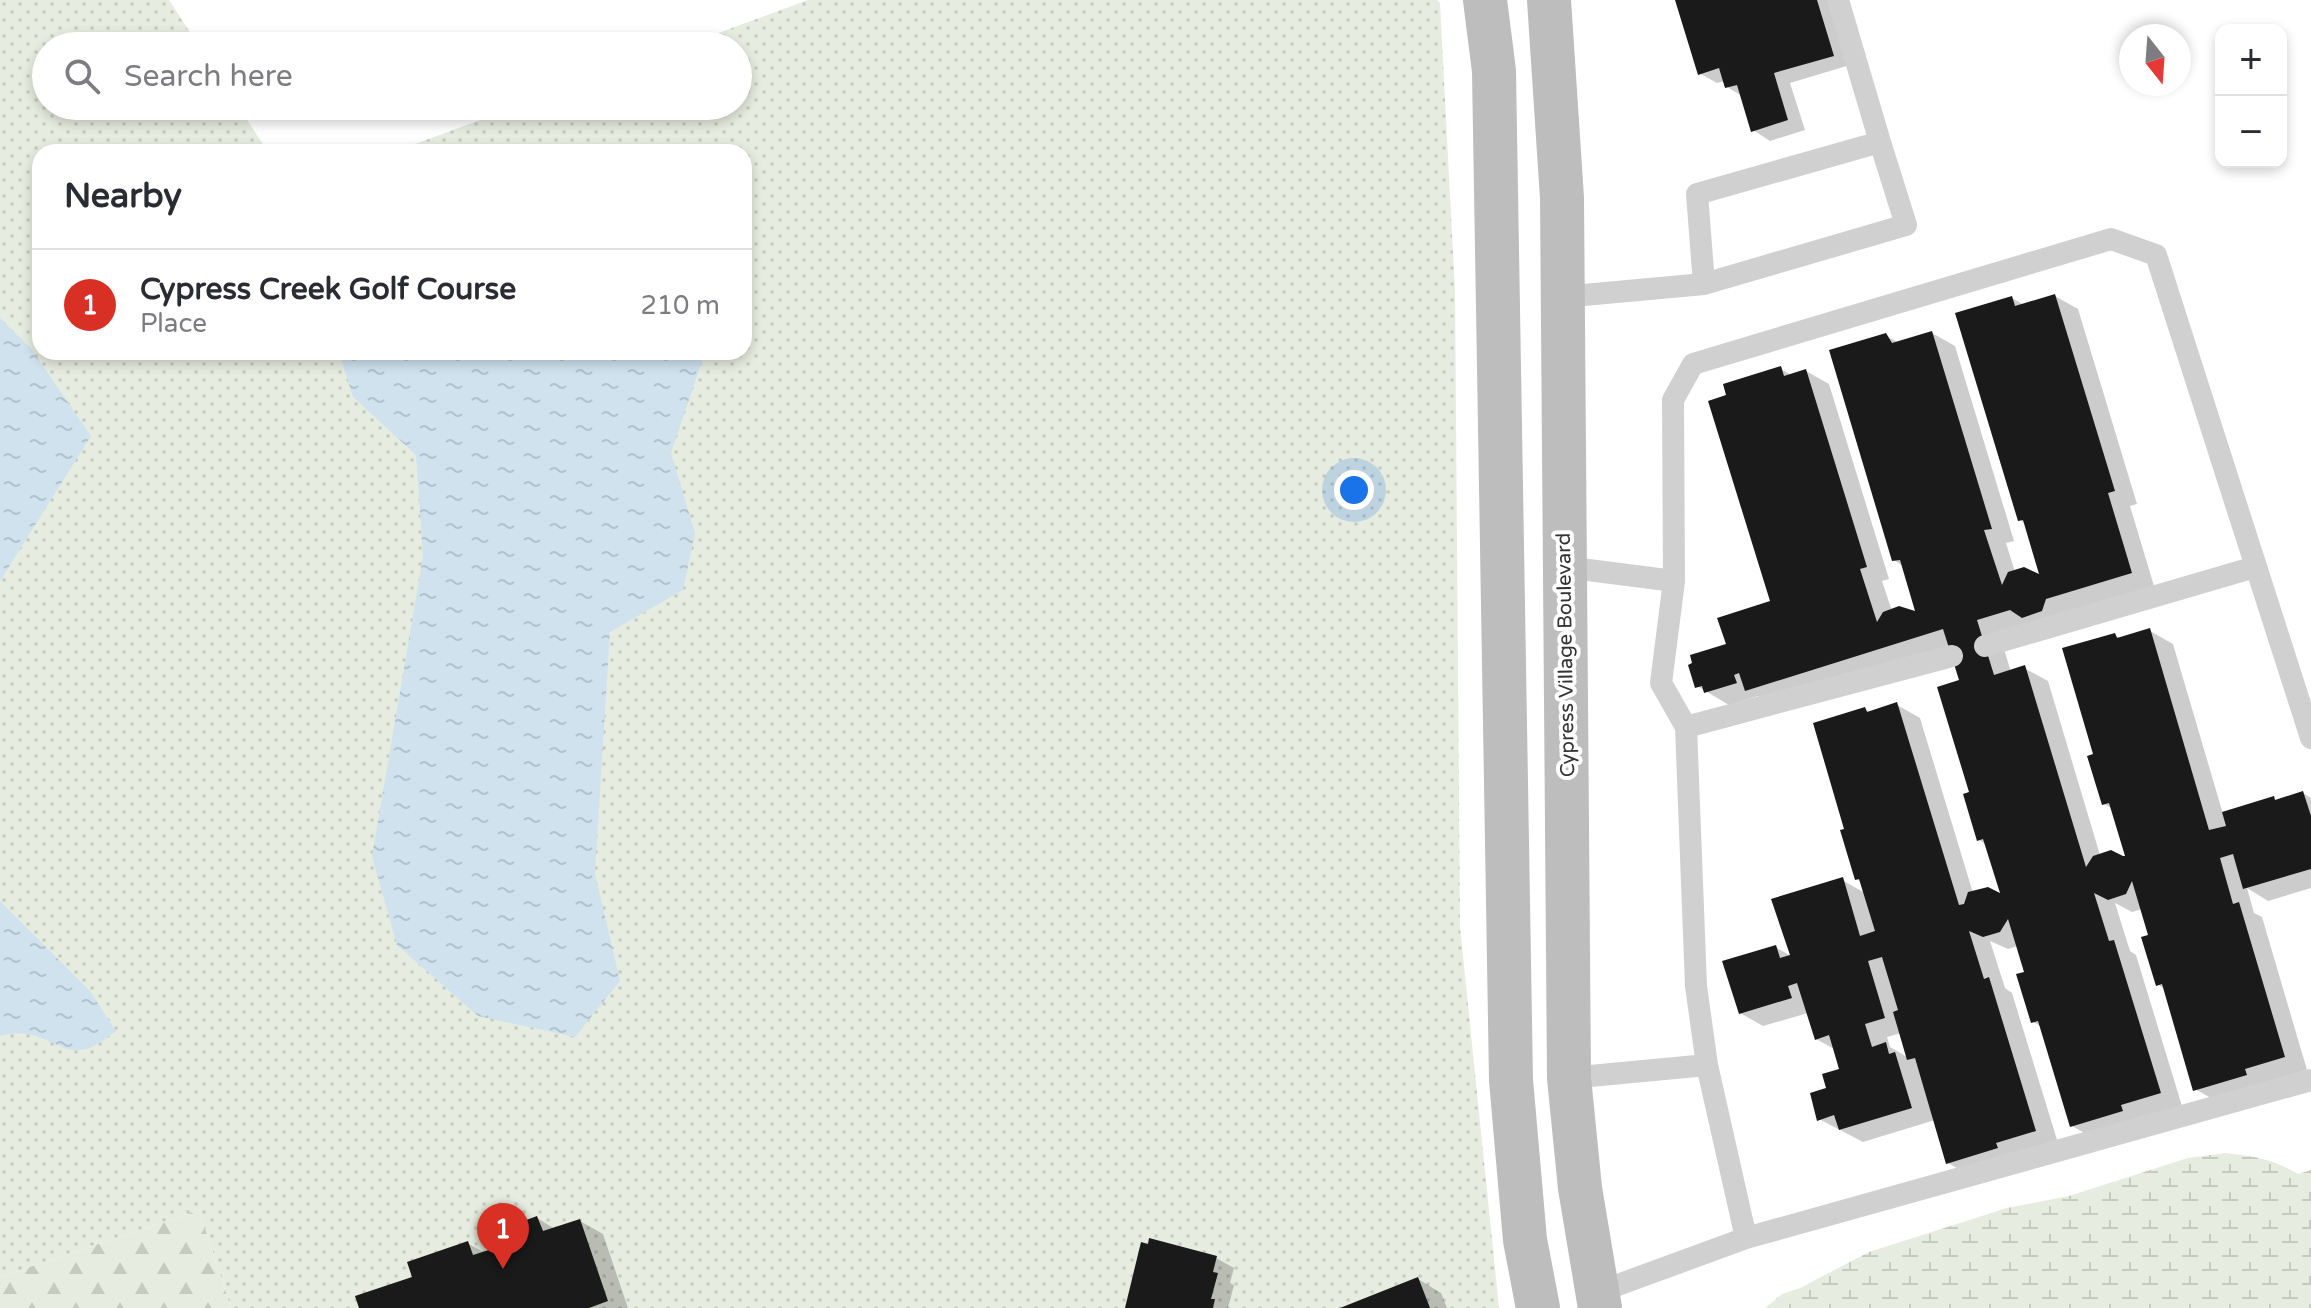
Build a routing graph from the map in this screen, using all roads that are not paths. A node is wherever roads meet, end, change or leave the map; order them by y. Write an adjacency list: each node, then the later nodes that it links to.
1 (1485, 0): 19 (street)
2 (1549, 0): 6 (street, Cypress Village Boulevard)
3 (1838, 0): 4 (lane)
4 (1880, 142): 5 (lane); 5 (lane)
5 (1704, 284): 6 (lane)
6 (1562, 297): 7 (street, Cypress Village Boulevard)
7 (1565, 567): 9 (lane); 15 (street, Cypress Village Boulevard)
8 (2255, 567): 9 (lane); 10 (lane); 13 (lane)
9 (1674, 581): 12 (lane)
10 (1985, 646)
11 (1952, 656): 12 (lane)
12 (1686, 727): 14 (lane)
13 (2311, 738)
14 (1707, 1065): 15 (lane); 17 (lane)
15 (1569, 1078): 18 (street, Cypress Village Boulevard)
16 (2311, 1080): 17 (lane)
17 (1746, 1238): 18 (lane)
18 (1598, 1300)
19 (1538, 1308)

